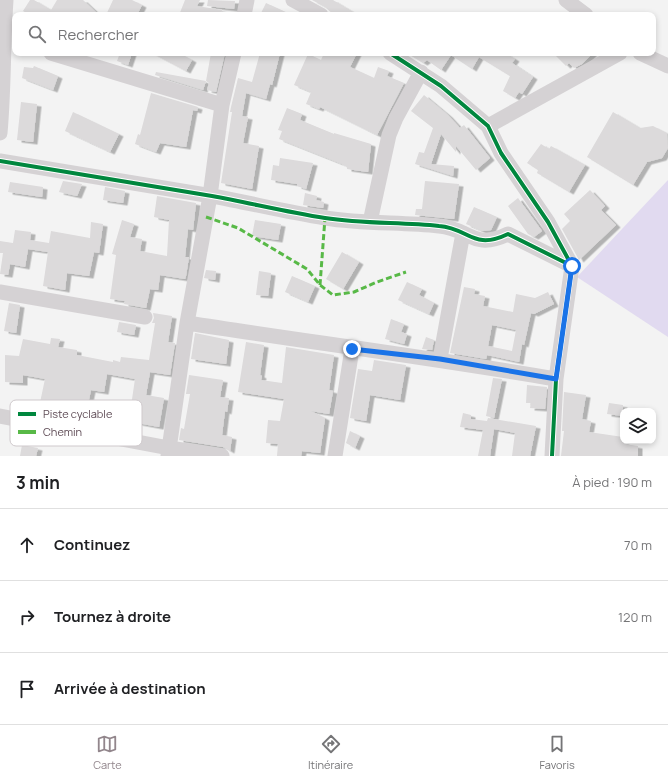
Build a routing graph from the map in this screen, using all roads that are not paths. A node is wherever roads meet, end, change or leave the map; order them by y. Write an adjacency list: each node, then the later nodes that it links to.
1 (6, 0): 8 (street)
2 (247, 0): 5 (street)
3 (293, 0): 6 (street)
4 (566, 0): 7 (street)
5 (245, 12)
6 (315, 12)
7 (582, 12)
8 (9, 40): 18 (street)
9 (61, 56): 16 (street)
10 (233, 56): 16 (street)
11 (395, 56): 15 (street)
12 (615, 56): 17 (street)
13 (646, 56): 14 (street)
14 (668, 66)
15 (421, 72): 17 (street); 21 (street)
16 (222, 105): 20 (street)
17 (488, 126): 23 (street)
18 (0, 133)
19 (0, 161): 20 (street)
20 (210, 196): 21 (street); 26 (street)
21 (370, 222): 22 (street)
22 (463, 233): 23 (street); 28 (street)
23 (572, 266): 29 (street)
24 (0, 292): 25 (street)
25 (145, 316)
26 (187, 323): 27 (street); 33 (street)
27 (352, 349): 28 (street); 35 (street)
28 (440, 359): 29 (street)
29 (556, 379): 36 (street)
30 (0, 416): 31 (street)
31 (10, 418)
32 (140, 446): 33 (street)
33 (168, 452): 34 (street)
34 (222, 456)
35 (335, 456)
36 (552, 456)

